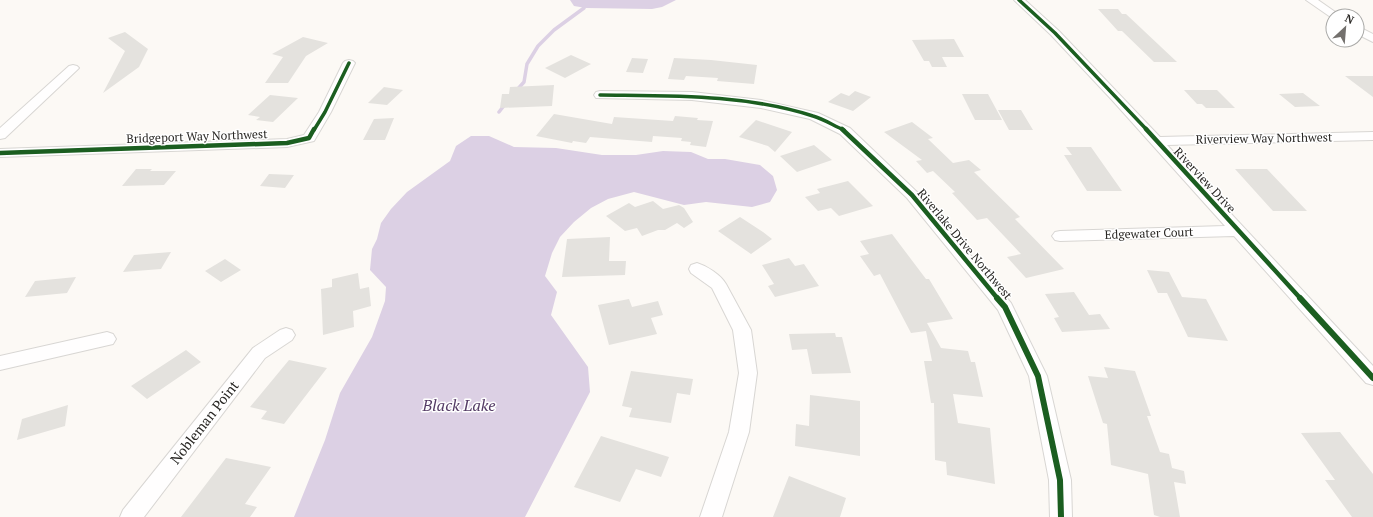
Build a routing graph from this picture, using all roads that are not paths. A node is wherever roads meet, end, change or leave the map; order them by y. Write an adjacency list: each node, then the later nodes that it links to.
1 (1019, 0): 9 (street, Riverview Drive)
2 (1311, 0): 3 (street)
3 (1325, 9)
4 (349, 63): 10 (street, Bridgeport Way Northwest)
5 (73, 68): 7 (street)
6 (600, 95): 20 (street, Riverlake Drive Northwest)
7 (0, 135)
8 (1373, 136): 9 (street, Riverview Way Northwest)
9 (1155, 141): 11 (street, Riverview Drive)
10 (0, 152)
11 (1238, 231): 12 (street, Edgewater Court); 17 (street, Riverview Drive)
12 (1060, 236)
13 (698, 269): 19 (street)
14 (286, 335): 18 (street, Nobleman Point)
15 (107, 339): 16 (street)
16 (0, 363)
17 (1373, 378)
18 (131, 517)
19 (711, 517)
20 (1061, 517)

